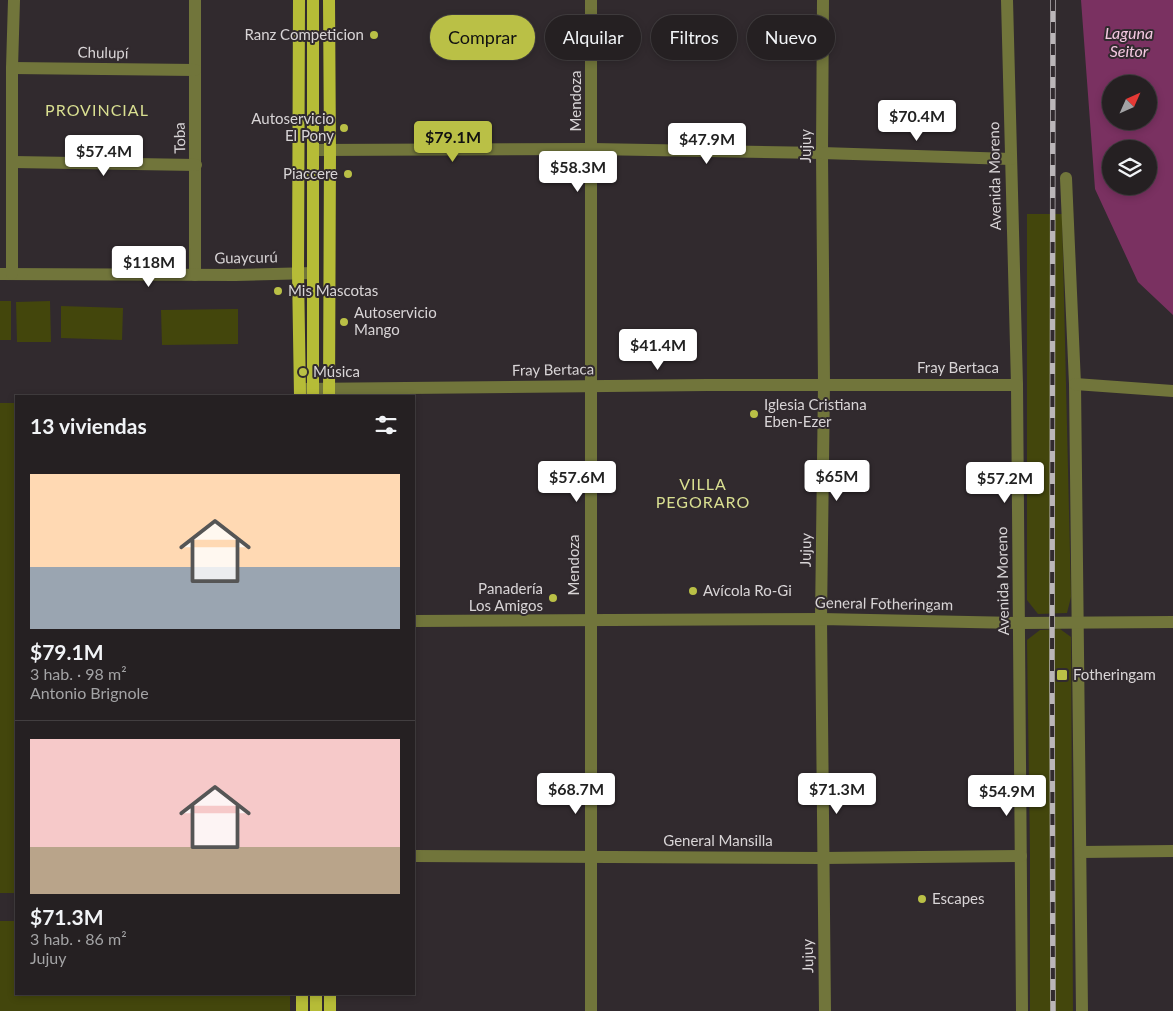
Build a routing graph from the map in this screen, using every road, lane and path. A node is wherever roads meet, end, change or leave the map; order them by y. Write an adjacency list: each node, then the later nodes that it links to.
1 (14, 0): 9 (street)
2 (195, 0): 10 (street, Toba)
3 (299, 0): 19 (main road)
4 (313, 0): 12 (main road)
5 (329, 0): 13 (main road)
6 (591, 0): 11 (street, Mendoza)
7 (824, 0): 14 (street, Jujuy)
8 (1007, 0): 15 (street, Avenida Moreno)
9 (12, 68): 10 (street, Chulupí); 16 (street)
10 (195, 70): 17 (street, Toba)
11 (592, 149): 13 (street); 14 (street); 25 (street, Mendoza)
12 (313, 150): 13 (street); 20 (main road)
13 (330, 150): 30 (main road)
14 (822, 153): 15 (street); 23 (street, Jujuy)
15 (1011, 159): 26 (street, Avenida Moreno)
16 (13, 162): 17 (street); 21 (street)
17 (196, 165): 22 (street, Toba)
18 (1066, 178): 24 (street)
19 (298, 273): 20 (street, Guaycurú); 22 (street, Guaycurú); 29 (main road)
20 (313, 273): 28 (main road)
21 (6, 274): 22 (street, Guaycurú)
22 (195, 275)
23 (824, 384): 25 (street, Fray Bertaca); 26 (street, Fray Bertaca); 31 (street, Jujuy)
24 (1074, 384): 27 (street); 34 (street)
25 (591, 385): 30 (street, Fray Bertaca); 32 (street, Mendoza)
26 (1017, 385): 36 (street, Avenida Moreno)
27 (1173, 391)
28 (313, 392): 29 (street, Fray Bertaca); 30 (street, Fray Bertaca)
29 (300, 393)
30 (329, 393)
31 (821, 619): 32 (street, General Fotheringam); 36 (street, General Fotheringam); 42 (street, Jujuy)
32 (590, 620): 33 (street, General Fotheringam); 40 (street, Mendoza)
33 (415, 621)
34 (1078, 622): 35 (street, General Fotheringam); 36 (street, General Fotheringam); 38 (street)
35 (1173, 622)
36 (1020, 623): 41 (street, Avenida Moreno)
37 (1173, 851): 38 (street)
38 (1081, 852): 52 (street)
39 (415, 856): 40 (street, General Mansilla)
40 (590, 856): 42 (street, General Mansilla); 49 (street, Mendoza)
41 (1021, 856): 42 (street, General Mansilla); 51 (street, Avenida Moreno)
42 (823, 858): 50 (street, Jujuy)
43 (302, 995): 46 (main road)
44 (316, 995): 47 (main road)
45 (330, 995): 48 (main road)
46 (302, 1011)
47 (316, 1011)
48 (330, 1011)
49 (590, 1011)
50 (825, 1011)
51 (1022, 1011)
52 (1082, 1011)

